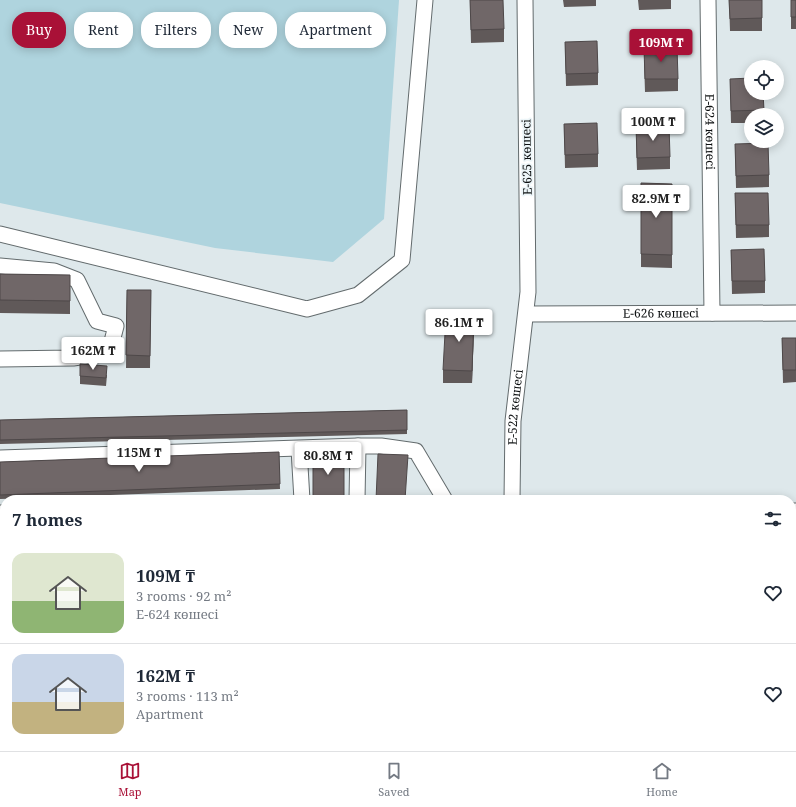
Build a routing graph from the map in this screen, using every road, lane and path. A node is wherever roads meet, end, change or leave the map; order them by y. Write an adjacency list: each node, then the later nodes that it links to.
1 (424, 0): 4 (street)
2 (525, 0): 8 (street, Е-625 көшесі)
3 (708, 0): 6 (street, Е-624 көшесі)
4 (0, 234)
5 (0, 266): 9 (street)
6 (712, 312): 7 (street, Е-626 көшесі); 8 (street, Е-626 көшесі)
7 (796, 313)
8 (526, 314): 16 (street, Е-522 көшесі)
9 (0, 359)
10 (358, 446): 11 (street); 14 (street); 15 (street)
11 (299, 449): 12 (street); 13 (street)
12 (0, 458)
13 (302, 495)
14 (357, 495)
15 (442, 495)
16 (512, 495)

